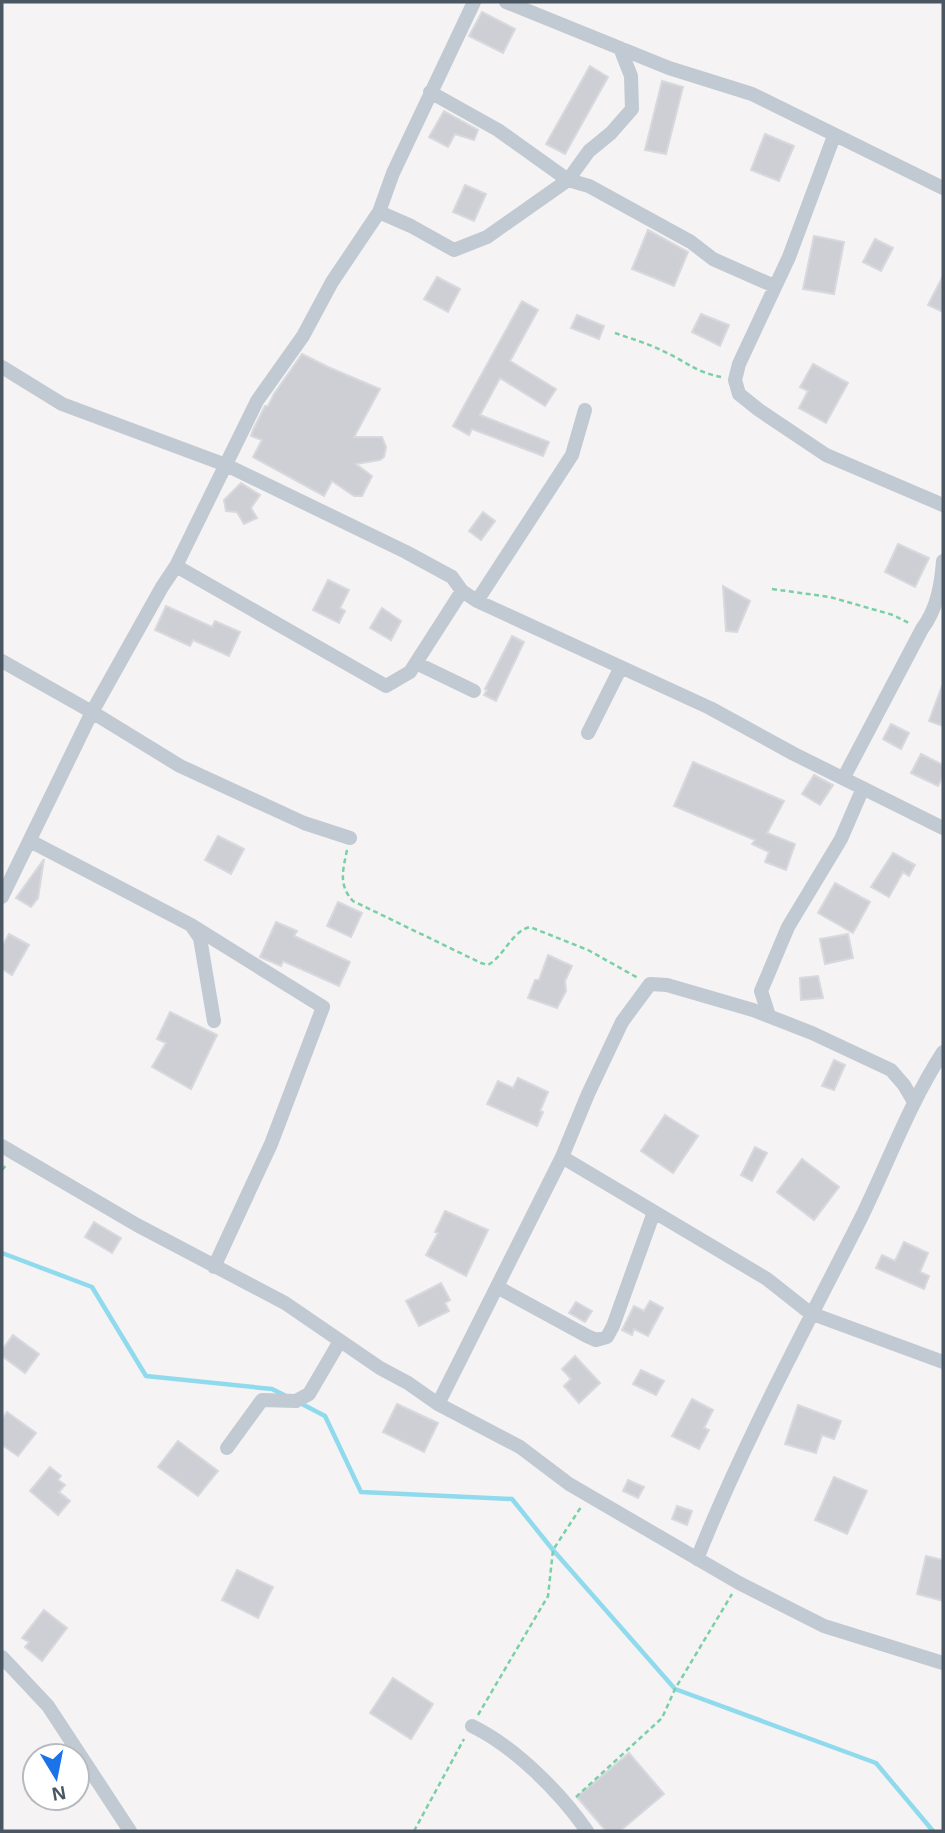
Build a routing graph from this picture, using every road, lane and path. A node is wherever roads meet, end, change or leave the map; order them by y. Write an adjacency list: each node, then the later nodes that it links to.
1 (474, 2): 4 (street)
2 (506, 2): 3 (street)
3 (620, 48): 5 (street); 6 (street)
4 (430, 92): 6 (street); 8 (street)
5 (834, 135): 7 (street); 9 (street)
6 (568, 180): 8 (street); 9 (street)
7 (943, 188)
8 (379, 212): 14 (street)
9 (774, 286): 12 (street)
10 (615, 333): 12 (path)
11 (2, 367): 14 (street)
12 (735, 380): 15 (street)
13 (584, 410): 20 (street)
14 (226, 465): 17 (street); 19 (street)
15 (943, 505)
16 (943, 561): 21 (street)
17 (176, 566): 23 (street); 26 (street)
18 (772, 589): 21 (path)
19 (462, 591): 20 (street); 23 (street)
20 (477, 601): 24 (street)
21 (922, 629): 28 (street)
22 (2, 661): 26 (street)
23 (416, 663): 25 (street)
24 (621, 667): 27 (street); 28 (street)
25 (474, 691)
26 (92, 712): 31 (street); 32 (street)
27 (587, 733)
28 (844, 776): 29 (street)
29 (863, 788): 30 (street); 36 (street)
30 (943, 828)
31 (350, 838): 35 (path)
32 (30, 841): 33 (street); 34 (street)
33 (2, 897)
34 (191, 925): 39 (street); 45 (street)
35 (650, 984): 37 (street); 43 (street)
36 (761, 991): 37 (street); 38 (street)
37 (738, 1006): 38 (street)
38 (769, 1016): 41 (street)
39 (214, 1021)
40 (943, 1052): 41 (street)
41 (914, 1102): 47 (street)
42 (2, 1146): 45 (street)
43 (562, 1157): 44 (street); 46 (street)
44 (654, 1212): 46 (street); 47 (street)
45 (214, 1266): 48 (street)
46 (497, 1287): 50 (street)
47 (810, 1313): 49 (street); 53 (street)
48 (340, 1341): 50 (street); 51 (street)
49 (943, 1362)
50 (438, 1404): 52 (street)
51 (227, 1448)
52 (587, 1495): 53 (street); 57 (path)
53 (697, 1559): 54 (street)
54 (739, 1583): 56 (street); 58 (path)
55 (2, 1657): 59 (street)
56 (943, 1663)
57 (472, 1726): 58 (street); 60 (path)
58 (568, 1804): 61 (street)
59 (130, 1831)
60 (414, 1831)
61 (587, 1831)

